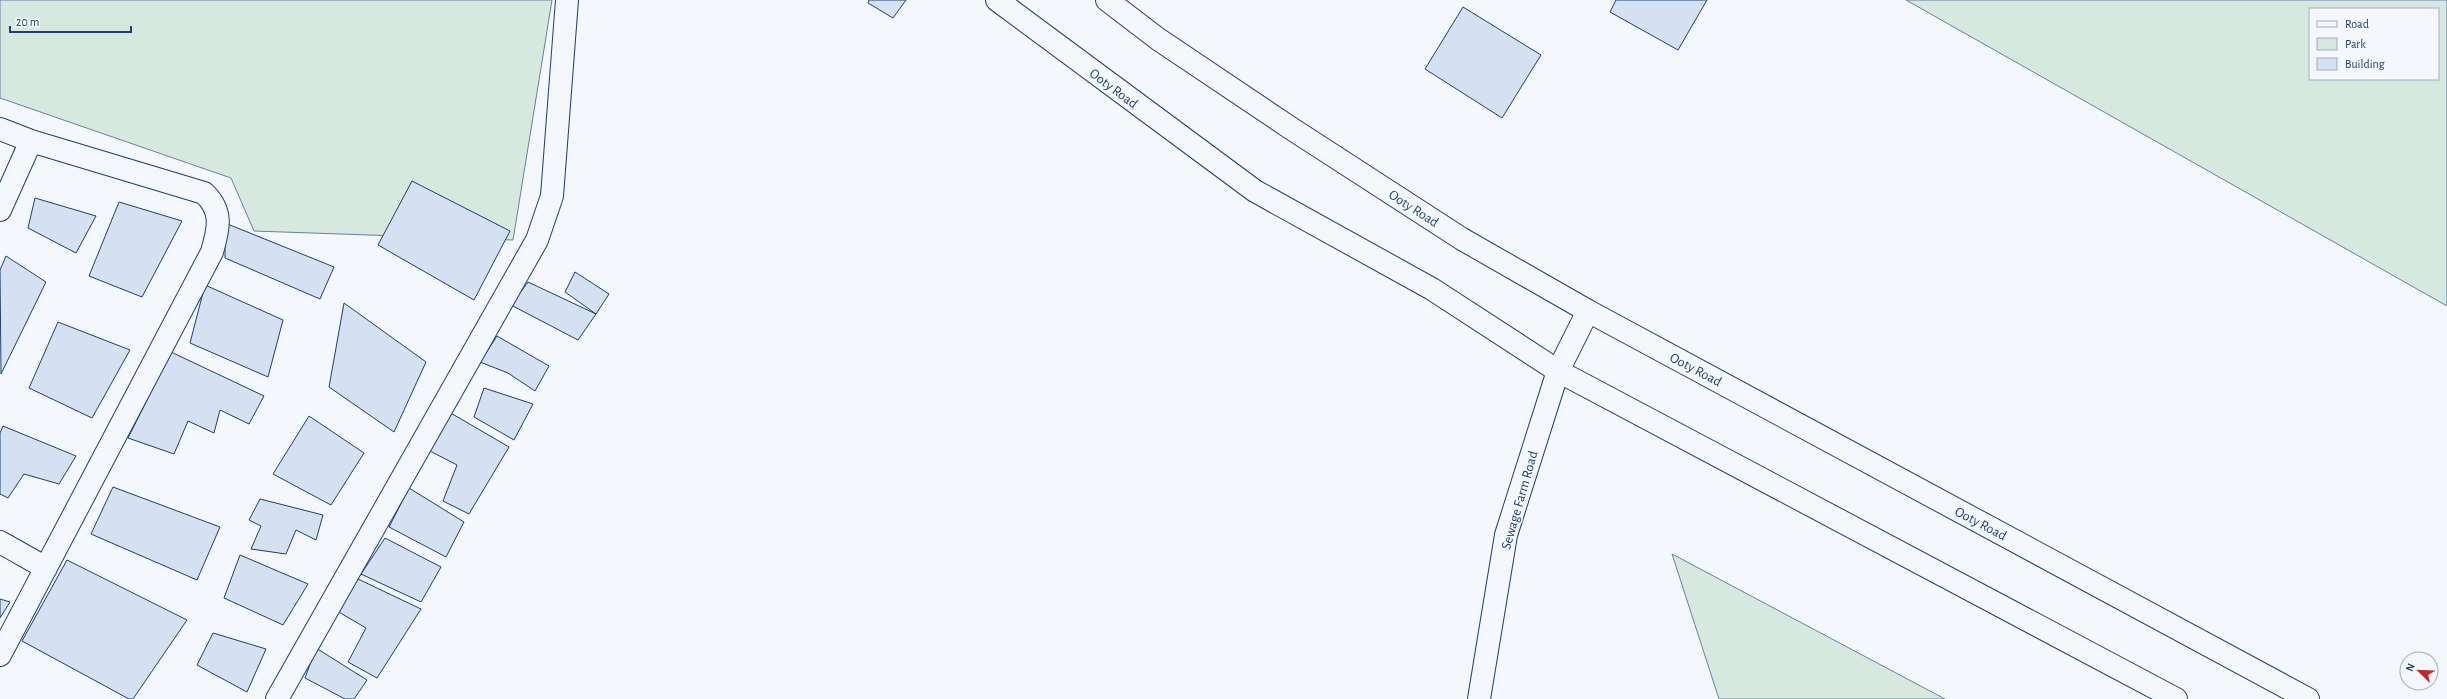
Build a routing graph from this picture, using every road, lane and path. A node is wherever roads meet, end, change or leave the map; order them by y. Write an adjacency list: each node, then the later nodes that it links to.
1 (567, 0): 12 (main road)
2 (997, 0): 8 (main road, Ooty Road)
3 (1107, 0): 7 (main road, Ooty Road)
4 (0, 129): 5 (main road)
5 (31, 141): 6 (main road); 10 (main road)
6 (0, 210)
7 (1588, 311): 8 (main road, Sewage Farm Road); 15 (main road, Ooty Road)
8 (1558, 371): 13 (main road, Sewage Farm Road); 14 (main road, Ooty Road)
9 (0, 542): 10 (main road)
10 (46, 568): 11 (main road)
11 (0, 655)
12 (277, 699)
13 (1480, 699)
14 (2176, 699)
15 (2308, 699)

